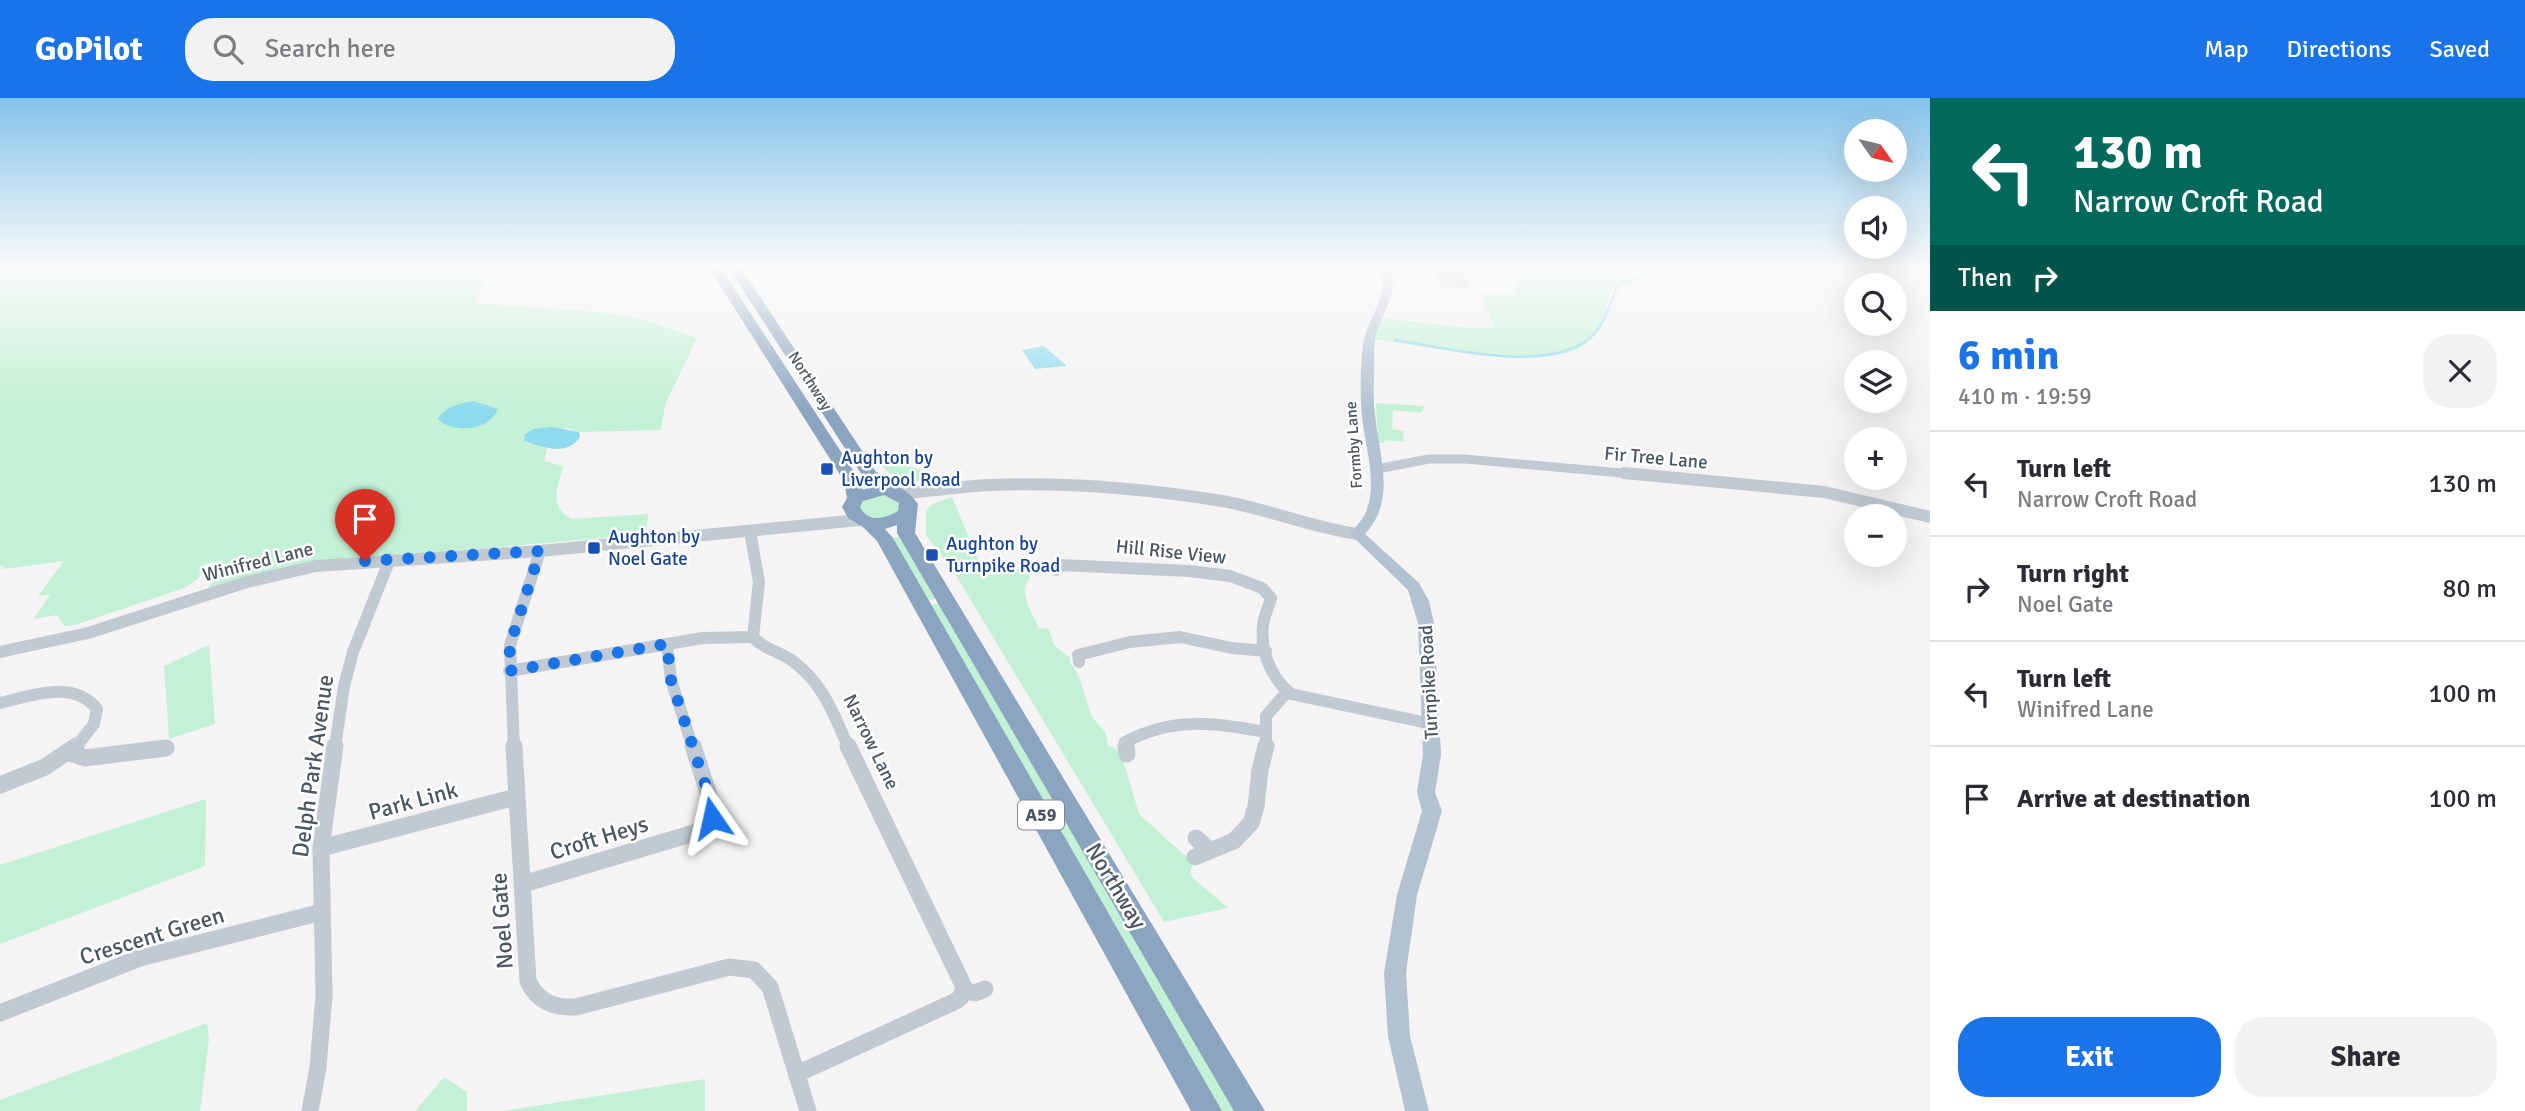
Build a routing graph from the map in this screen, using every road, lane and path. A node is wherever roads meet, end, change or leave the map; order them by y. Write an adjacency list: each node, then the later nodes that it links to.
1 (745, 315): 6 (highway, Northway / A59)
2 (766, 315): 5 (highway, Northway / A59)
3 (1378, 315): 4 (main road, Formby Lane)
4 (1377, 469): 7 (street, Fir Tree Lane); 9 (main road, Formby Lane)
5 (901, 502): 6 (highway); 6 (highway); 9 (street); 39 (highway, Northway / A59)
6 (859, 512): 8 (street, Winifred Lane); 38 (highway, Northway / A59)
7 (1930, 517)
8 (750, 531): 10 (street, Winifred Lane); 13 (street)
9 (1357, 534): 21 (main road, Turnpike Road)
10 (540, 551): 11 (street, Winifred Lane); 18 (street, Noel Gate)
11 (390, 559): 16 (street, Winifred Lane); 28 (street, Delph Park Avenue)
12 (1057, 565): 15 (street, Hill Rise View)
13 (753, 637): 14 (street); 33 (street, Narrow Lane)
14 (667, 644): 18 (street); 30 (street, Croft Heys)
15 (1266, 651): 17 (street); 19 (street, Hill Rise View)
16 (0, 652)
17 (1075, 655)
18 (509, 671): 27 (street, Noel Gate)
19 (1287, 692): 21 (street); 22 (street)
20 (0, 703): 25 (street)
21 (1432, 724): 40 (main road, Turnpike Road)
22 (1266, 732): 23 (street); 29 (street)
23 (1122, 746)
24 (166, 748): 25 (street)
25 (67, 752): 26 (street)
26 (0, 785)
27 (516, 797): 28 (street, Park Link); 30 (street, Noel Gate)
28 (321, 848): 31 (street, Delph Park Avenue)
29 (1199, 848)
30 (523, 884): 35 (street, Noel Gate)
31 (322, 912): 34 (street, Crescent Green); 36 (street, Delph Park Avenue)
32 (985, 989): 33 (street)
33 (964, 990): 35 (street)
34 (0, 1013)
35 (797, 1074): 37 (street, Noel Gate)
36 (310, 1111)
37 (808, 1111)
38 (1207, 1111)
39 (1250, 1111)
40 (1417, 1111)

